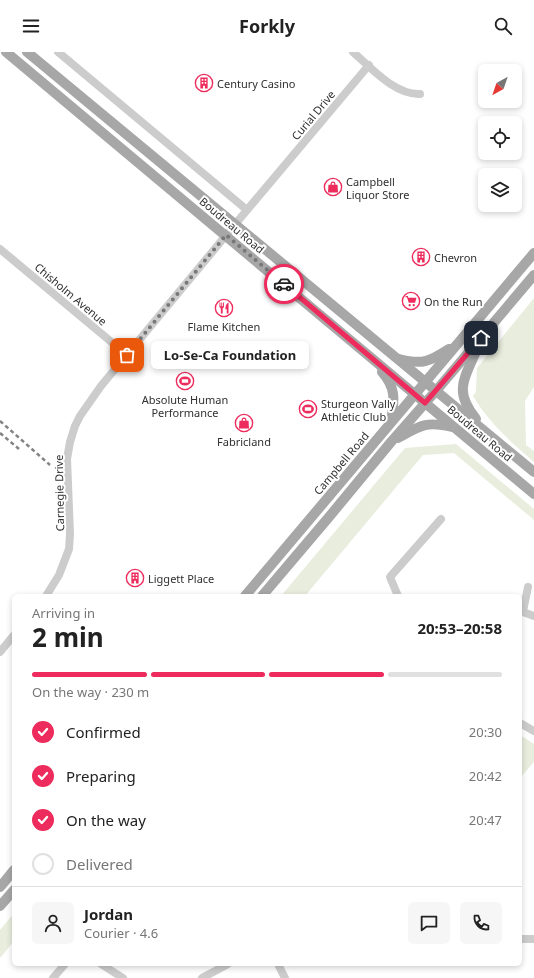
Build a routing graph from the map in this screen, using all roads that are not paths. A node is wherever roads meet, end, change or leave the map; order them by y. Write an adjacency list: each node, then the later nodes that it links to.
1 (6, 52): 9 (main road, Boudreau Road)
2 (58, 52): 7 (street, Boudreau Road)
3 (353, 52): 5 (street)
4 (29, 53): 8 (main road, Boudreau Road)
5 (369, 65): 6 (street); 7 (street, Curial Drive)
6 (420, 94)
7 (246, 210): 8 (street, Curial Drive)
8 (234, 225): 9 (street, Carnegie Drive); 17 (main road, Boudreau Road)
9 (226, 235): 15 (main road, Boudreau Road); 16 (street, Carnegie Drive)
10 (0, 249): 16 (street, Chisholm Avenue)
11 (534, 253): 14 (main road, Campbell Road)
12 (534, 275): 13 (main road)
13 (481, 338): 19 (main road); 24 (main road)
14 (459, 343): 17 (main road); 18 (main road, Campbell Road)
15 (357, 346): 20 (main road, Boudreau Road); 22 (main road)
16 (127, 355): 30 (street, Carnegie Drive)
17 (394, 357): 18 (main road, Boudreau Road)
18 (425, 382): 19 (main road, Boudreau Road); 20 (main road, Campbell Road)
19 (436, 391): 21 (main road); 24 (main road, Boudreau Road)
20 (415, 395): 21 (main road, Boudreau Road); 22 (main road, Campbell Road)
21 (425, 403): 23 (main road, Boudreau Road); 25 (main road)
22 (391, 422): 31 (main road, Campbell Road)
23 (454, 427): 25 (main road); 27 (main road, Boudreau Road)
24 (489, 435): 26 (main road, Boudreau Road)
25 (391, 442): 32 (main road)
26 (534, 472)
27 (534, 494)
28 (440, 519): 33 (street)
29 (528, 587): 34 (street)
30 (47, 594)
31 (246, 594)
32 (264, 594)
33 (397, 594)
34 (522, 608)
35 (522, 611): 36 (street)
36 (534, 616)
37 (12, 637): 38 (street)
38 (0, 652)
39 (522, 724): 40 (street)
40 (534, 731)
41 (12, 872): 42 (main road)
42 (0, 887)
43 (12, 892): 44 (main road)
44 (0, 906)
45 (522, 939): 46 (street)
46 (534, 939)
47 (63, 966): 51 (street)
48 (104, 966): 52 (street)
49 (224, 966): 53 (street)
50 (279, 966): 54 (street)
51 (53, 978)
52 (123, 978)
53 (202, 978)
54 (285, 978)

